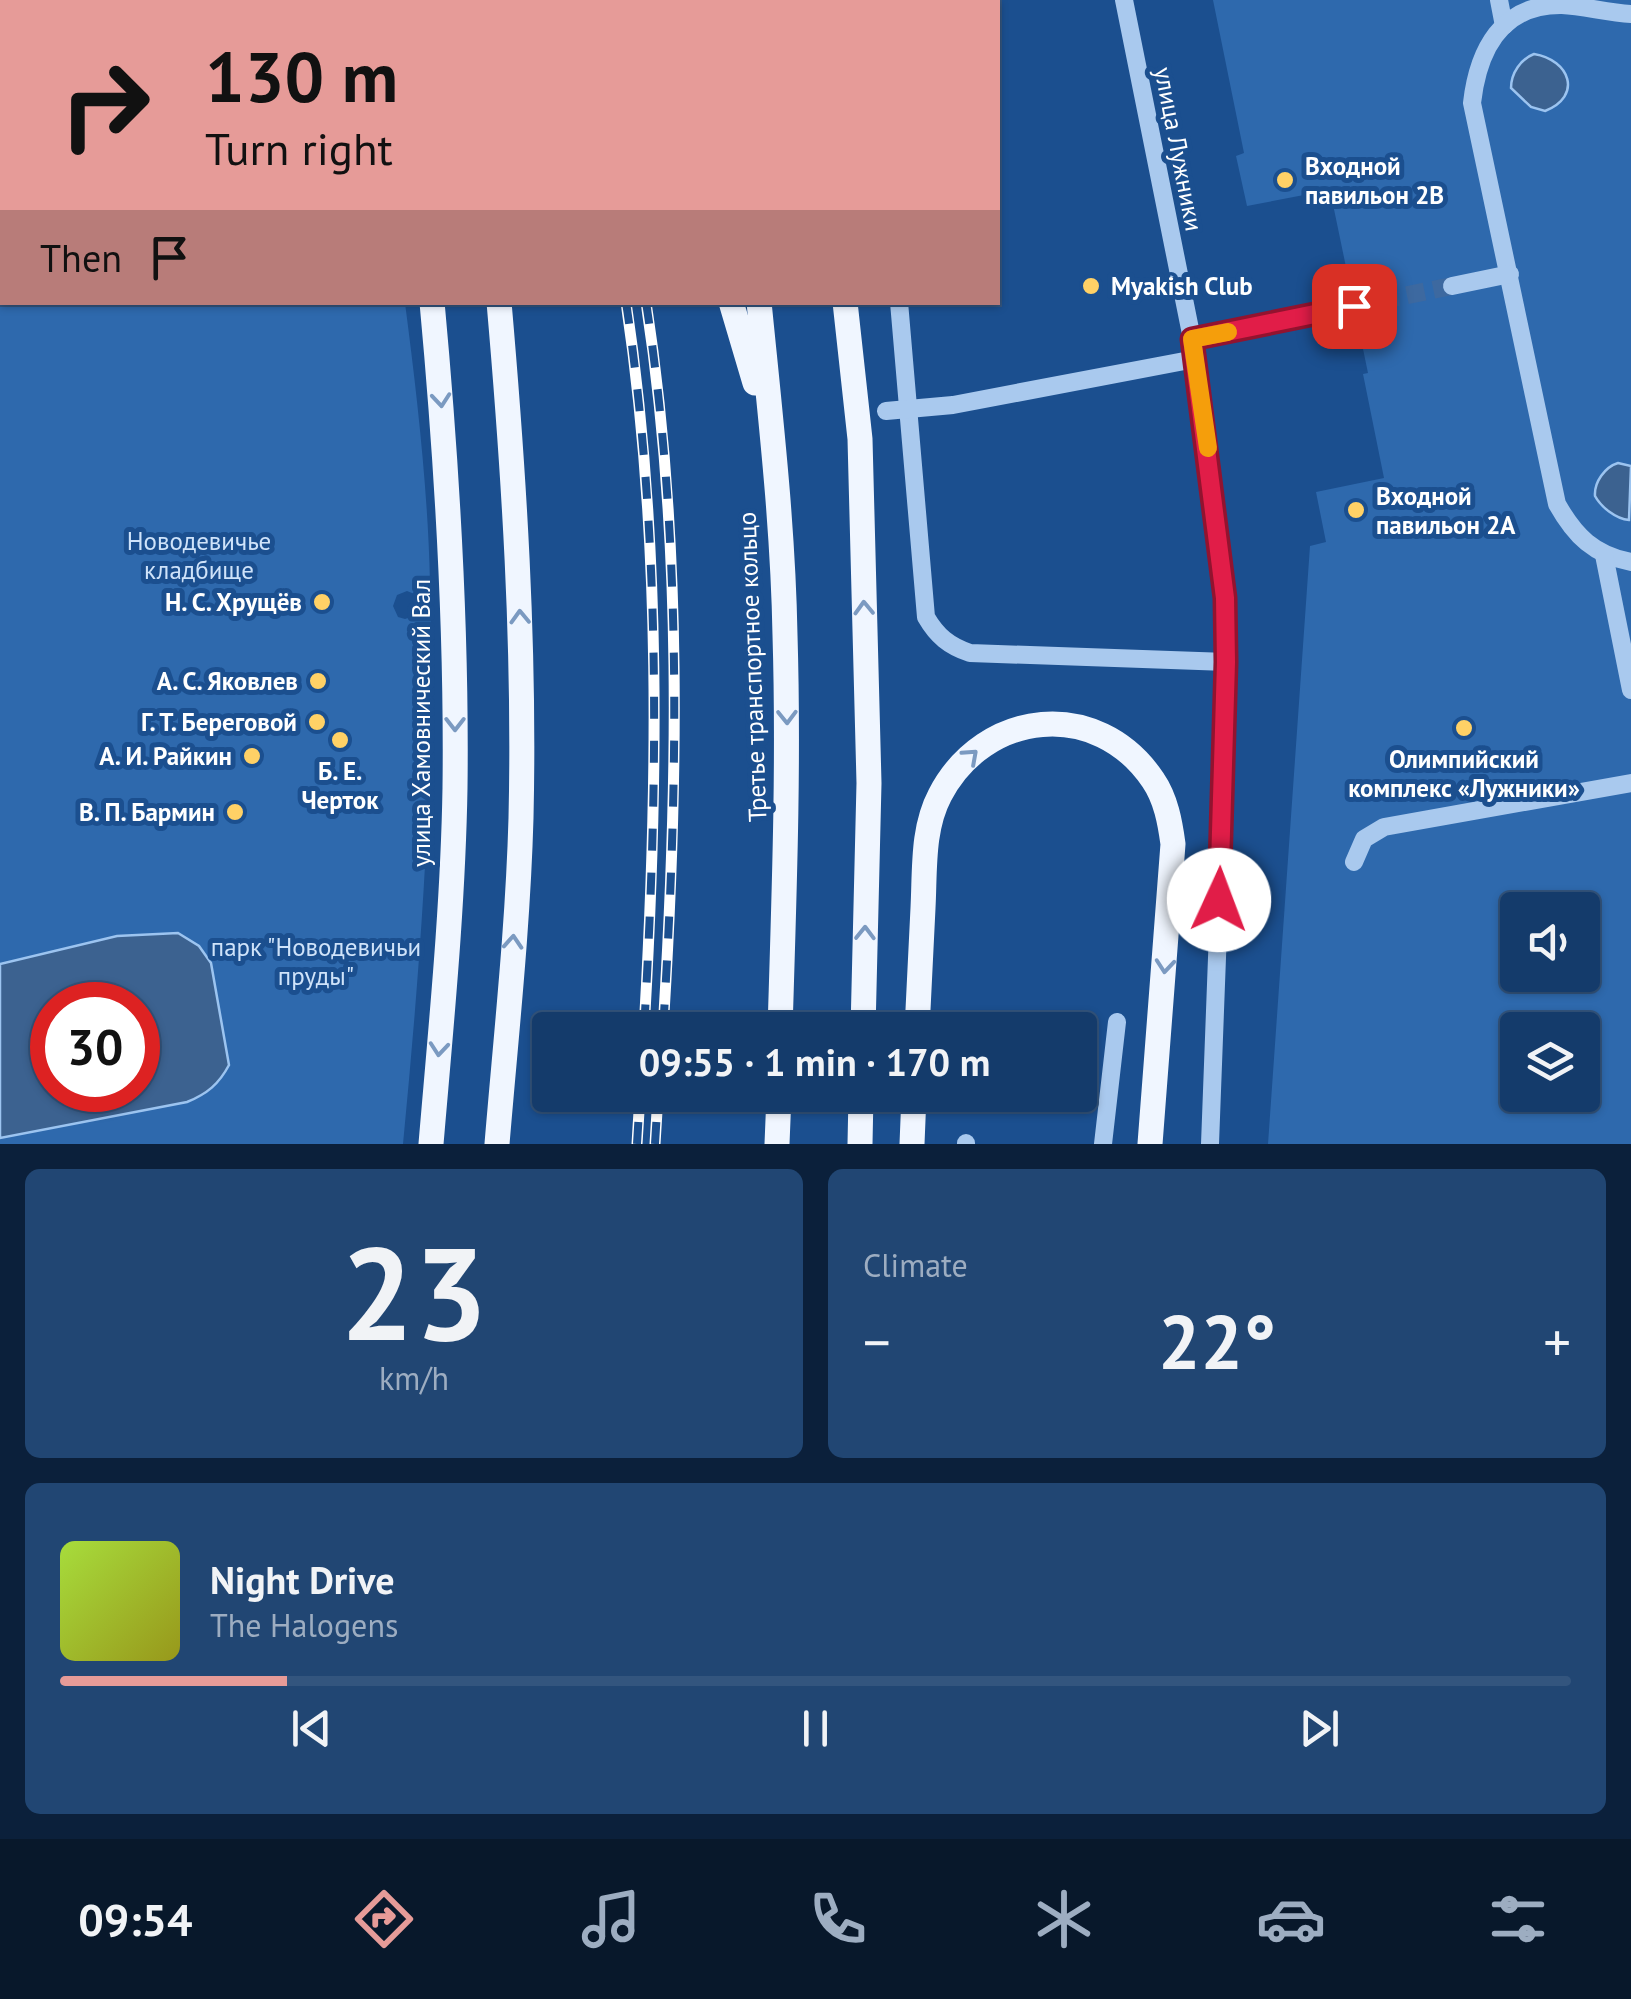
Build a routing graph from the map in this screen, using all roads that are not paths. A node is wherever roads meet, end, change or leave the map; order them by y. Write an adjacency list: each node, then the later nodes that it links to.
1 (1124, 0): 15 (street, улица Лужники)
2 (1499, 0): 5 (street)
3 (1547, 3): 4 (street); 5 (street)
4 (1631, 14)
5 (1504, 26): 6 (street)
6 (1510, 274): 7 (street); 20 (street)
7 (1452, 286)
8 (432, 305): 33 (main road, улица Хамовнический Вал, one-way to 33)
9 (498, 305): 34 (main road, one-way to 9)
10 (732, 305): 19 (main road)
11 (759, 305): 19 (main road, Третье транспортное кольцо)
12 (845, 305): 27 (main road, one-way to 12)
13 (899, 305): 17 (street)
14 (1354, 306): 15 (street)
15 (1192, 339): 16 (street, улица Лужники)
16 (1195, 359): 17 (street); 22 (street, улица Лужники)
17 (907, 410): 18 (street); 22 (street)
18 (886, 411)
19 (774, 445): 26 (main road, Третье транспортное кольцо, one-way to 26)
20 (1604, 555): 21 (street); 23 (street)
21 (1631, 562)
22 (1226, 662): 40 (street, улица Лужники)
23 (1631, 690)
24 (1631, 783): 25 (street)
25 (1354, 862)
26 (781, 1012)
27 (863, 1012)
28 (918, 1012): 39 (main road, one-way to 39)
29 (1118, 1022): 38 (street)
30 (778, 1112): 35 (main road)
31 (861, 1112): 36 (main road)
32 (913, 1112): 37 (main road)
33 (431, 1144)
34 (497, 1144)
35 (777, 1144)
36 (860, 1144)
37 (912, 1144)
38 (1104, 1144)
39 (1150, 1144)
40 (1210, 1144)

